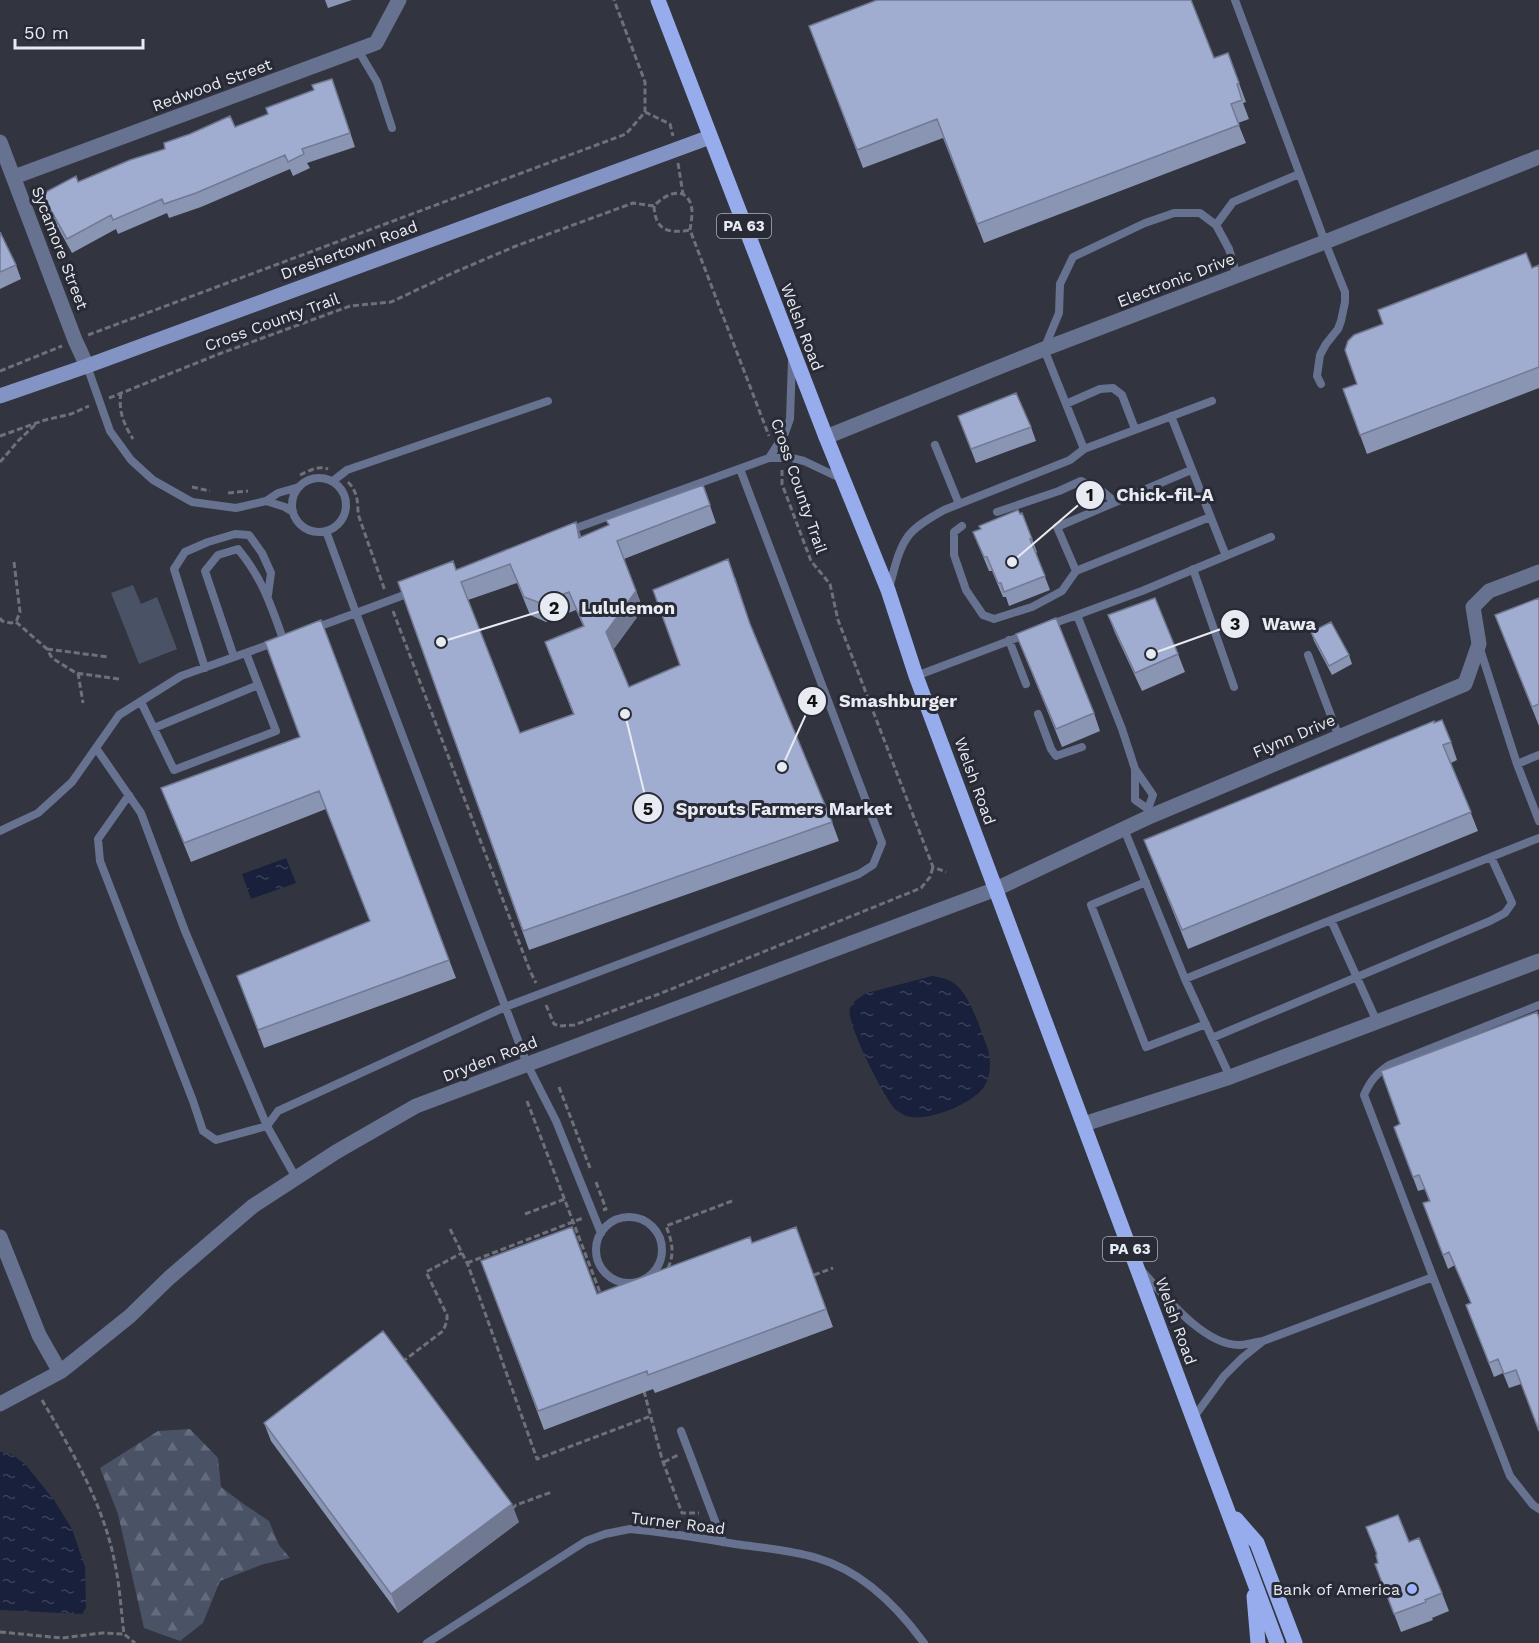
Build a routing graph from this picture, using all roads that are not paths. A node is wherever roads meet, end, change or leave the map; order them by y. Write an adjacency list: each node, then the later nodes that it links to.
1 (399, 0): 4 (street, Redwood Street)
2 (658, 0): 6 (main road, Welsh Road / PA 63)
3 (1235, 0): 9 (lane)
4 (358, 50): 5 (lane); 10 (street, Redwood Street)
5 (392, 128)
6 (710, 137): 15 (main road, Welsh Road / PA 63); 16 (main road, Dreshertown Road)
7 (0, 142): 10 (street, Sycamore Street)
8 (1539, 157): 12 (street, Electronic Drive)
9 (1299, 174): 11 (lane); 12 (lane)
10 (14, 177): 16 (street, Sycamore Street)
11 (1215, 225): 13 (lane); 14 (lane)
12 (1325, 242): 13 (street, Electronic Drive); 17 (lane)
13 (1237, 276): 14 (street, Electronic Drive)
14 (1044, 349): 21 (lane); 24 (street, Electronic Drive)
15 (793, 352): 24 (main road, Welsh Road / PA 63); 27 (lane)
16 (87, 366): 18 (main road, Dreshertown Road); 33 (lane)
17 (1321, 384)
18 (0, 396)
19 (548, 401): 31 (lane)
20 (1212, 401): 22 (lane)
21 (1066, 404): 23 (lane); 26 (lane)
22 (1171, 416): 23 (lane); 29 (lane)
23 (1135, 429): 26 (lane)
24 (826, 437): 30 (main road, Welsh Road / PA 63)
25 (935, 445): 35 (lane)
26 (1084, 449): 35 (lane)
27 (774, 455): 28 (lane); 30 (lane)
28 (740, 469): 41 (lane); 88 (lane)
29 (1191, 470): 34 (lane); 38 (lane)
30 (843, 480): 48 (main road, Welsh Road / PA 63)
31 (333, 481): 32 (lane); 40 (lane)
32 (299, 487): 33 (lane); 36 (lane)
33 (266, 501): 36 (lane)
34 (1115, 502): 37 (lane); 45 (lane)
35 (959, 504): 48 (lane)
36 (293, 512): 40 (lane)
37 (997, 512)
38 (1210, 517): 43 (lane); 45 (lane)
39 (962, 526): 45 (lane)
40 (326, 531): 50 (lane)
41 (563, 532)
42 (1271, 537): 43 (lane)
43 (1226, 556): 44 (lane)
44 (1193, 569): 51 (lane); 64 (lane)
45 (1076, 571)
46 (1539, 572): 56 (street, Flynn Drive)
47 (422, 588): 50 (lane)
48 (888, 590): 61 (main road, Welsh Road / PA 63)
49 (267, 595): 54 (lane); 59 (lane); 60 (lane)
50 (356, 613): 52 (lane); 88 (lane)
51 (1077, 615): 55 (lane); 73 (lane)
52 (302, 632)
53 (293, 636): 54 (lane)
54 (283, 639): 57 (lane)
55 (1009, 640): 61 (lane); 62 (lane)
56 (1479, 644): 68 (street, Flynn Drive); 72 (lane)
57 (246, 653): 59 (lane); 63 (lane)
58 (1308, 655): 68 (lane)
59 (234, 657): 60 (lane)
60 (205, 668): 65 (lane)
61 (916, 676): 82 (main road, Welsh Road / PA 63)
62 (1026, 684)
63 (258, 685): 67 (lane); 67 (lane)
64 (1234, 687)
65 (141, 702): 67 (lane); 70 (lane)
66 (1038, 714): 69 (lane)
67 (154, 728)
68 (1339, 737): 75 (street, Flynn Drive)
69 (1082, 747)
70 (96, 748): 74 (lane); 78 (lane)
71 (1539, 755): 72 (lane)
72 (1517, 764): 76 (lane)
73 (1135, 769): 75 (lane); 75 (lane)
74 (129, 795): 95 (lane); 95 (lane)
75 (1150, 812): 77 (street, Flynn Drive)
76 (1538, 816)
77 (1124, 829): 81 (lane); 82 (street, Flynn Drive)
78 (0, 831)
79 (1539, 838): 80 (lane)
80 (1491, 857): 83 (lane); 85 (lane)
81 (1146, 882): 86 (lane); 90 (lane)
82 (996, 888): 92 (street, Dryden Road); 94 (main road, Welsh Road / PA 63)
83 (1331, 920): 85 (lane); 86 (lane)
84 (1539, 961): 89 (street)
85 (1356, 976): 89 (lane); 91 (lane)
86 (1185, 980): 90 (lane)
87 (1539, 1005): 100 (lane)
88 (505, 1007): 92 (lane); 95 (lane)
89 (1377, 1022): 93 (street)
90 (1206, 1024): 91 (lane)
91 (1212, 1038): 93 (lane)
92 (527, 1064): 96 (street, Dryden Road); 97 (lane)
93 (1230, 1077): 94 (street)
94 (1084, 1124): 99 (main road, Welsh Road / PA 63)
95 (267, 1126): 96 (lane)
96 (296, 1178): 102 (street, Dryden Road)
97 (601, 1233): 97 (lane)
98 (0, 1237): 102 (street)
99 (1136, 1263): 101 (lane); 104 (main road, Welsh Road / PA 63)
100 (1432, 1277): 101 (lane); 106 (lane)
101 (1263, 1341): 104 (lane)
102 (60, 1372): 103 (street, Dryden Road)
103 (0, 1404)
104 (1193, 1418): 107 (main road, Welsh Road / PA 63)
105 (681, 1431): 108 (lane)
106 (1539, 1509)
107 (1228, 1510): 109 (main road, Welsh Road / PA 63); 114 (main road, Welsh Road / PA 63)
108 (723, 1542): 110 (lane, Turner Road); 111 (lane, Turner Road)
109 (1253, 1578): 112 (main road); 113 (main road, Welsh Road / PA 63)
110 (427, 1643)
111 (924, 1643)
112 (1258, 1643)
113 (1277, 1643)
114 (1295, 1643)

